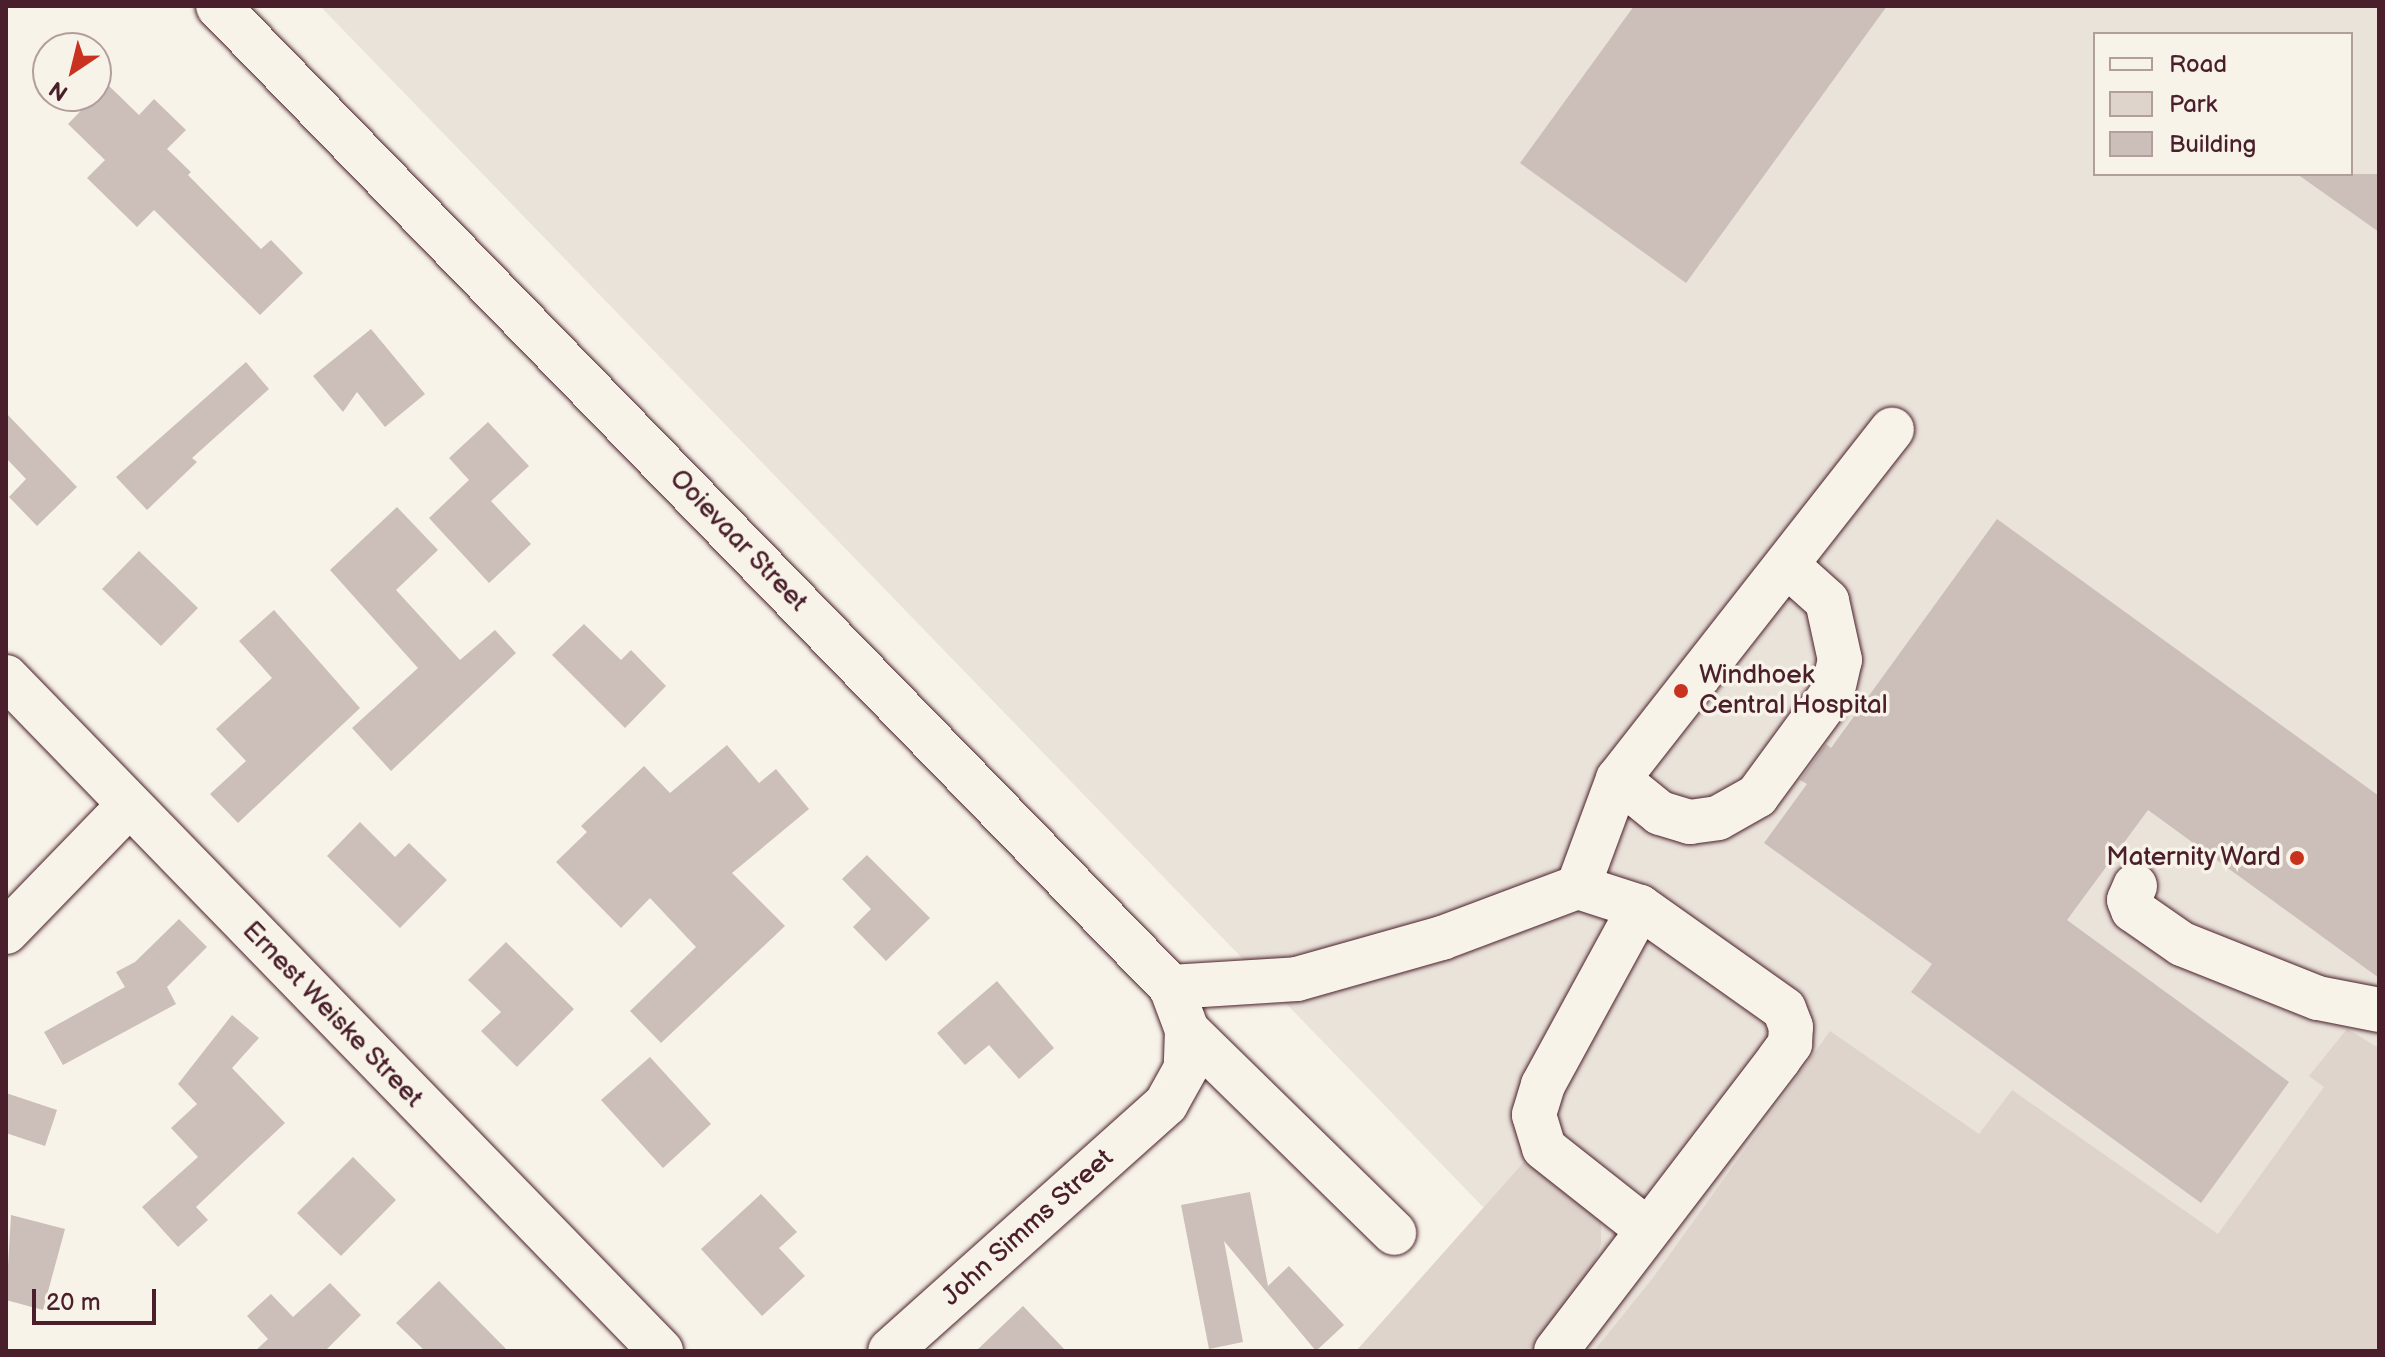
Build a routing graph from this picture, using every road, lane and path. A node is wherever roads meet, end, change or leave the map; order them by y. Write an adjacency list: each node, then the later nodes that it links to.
1 (218, 6): 11 (street, Ooievaar Street)
2 (1892, 429): 3 (street)
3 (1788, 566): 5 (street); 5 (street)
4 (6, 677): 6 (street, Ernest Weiske Street)
5 (1618, 779): 8 (street)
6 (128, 806): 10 (street); 17 (street, Ernest Weiske Street)
7 (2135, 886): 12 (street)
8 (1578, 887): 9 (street); 11 (street)
9 (1640, 907): 15 (street); 15 (street)
10 (6, 932)
11 (1171, 987): 13 (street, Ooievaar Street)
12 (2379, 1010)
13 (1187, 1030): 14 (street, Ooievaar Street); 16 (street)
14 (1166, 1104): 18 (street, John Simms Street)
15 (1648, 1230): 19 (street)
16 (1394, 1233)
17 (661, 1351)
18 (890, 1351)
19 (1556, 1351)

